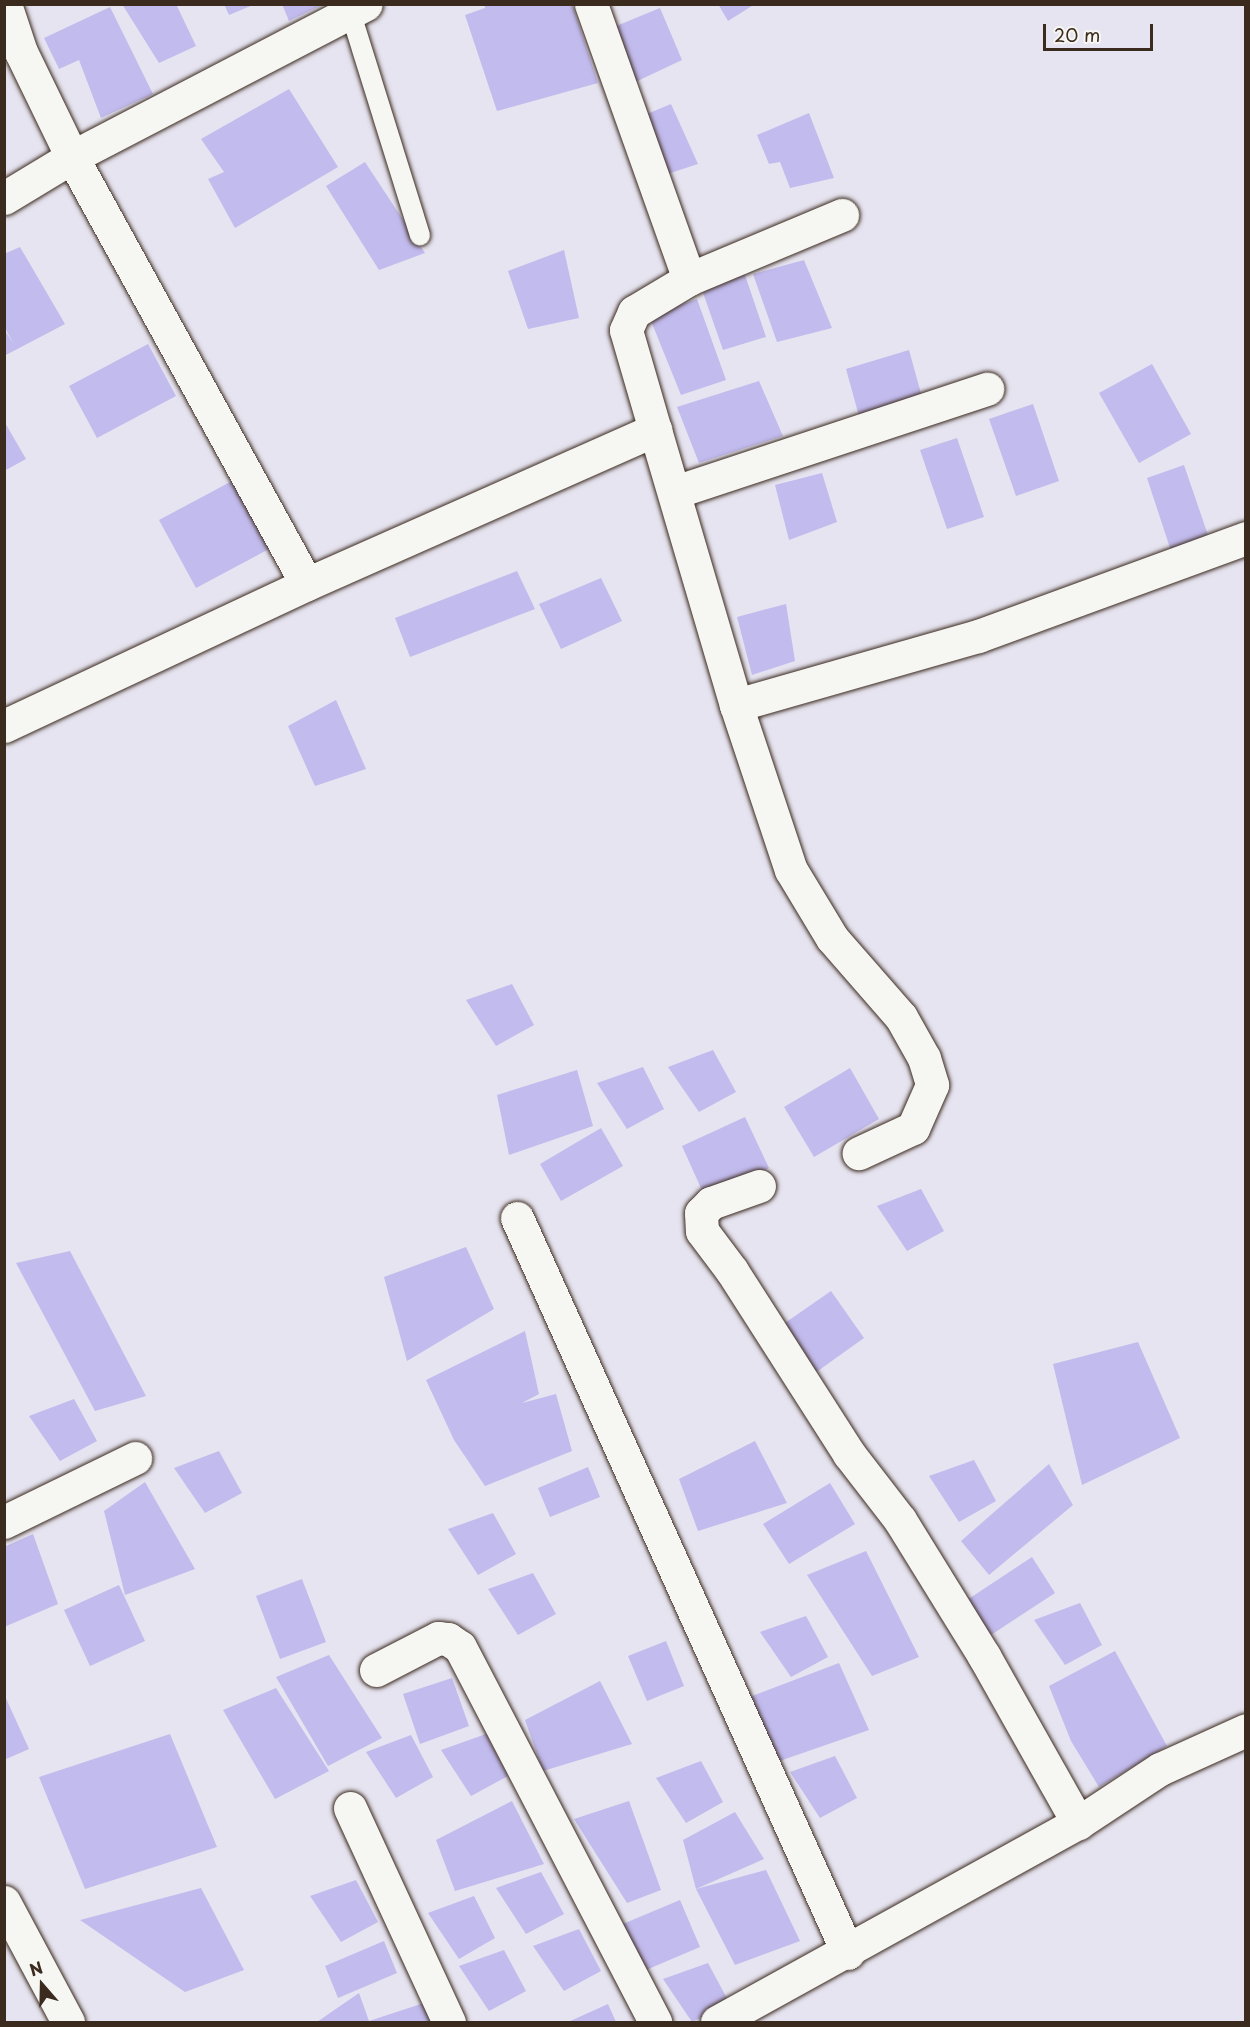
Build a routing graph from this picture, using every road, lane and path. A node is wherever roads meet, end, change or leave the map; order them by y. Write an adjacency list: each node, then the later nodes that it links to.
1 (5, 4): 4 (street)
2 (591, 4): 8 (street)
3 (358, 9): 4 (street); 7 (lane)
4 (72, 157): 5 (street); 13 (street)
5 (4, 198)
6 (843, 215): 8 (street)
7 (420, 237)
8 (689, 279): 10 (street)
9 (987, 389): 11 (street)
10 (655, 430): 11 (street); 13 (street)
11 (675, 492): 14 (street)
12 (1245, 538): 14 (street)
13 (307, 584): 15 (street)
14 (736, 705): 16 (street)
15 (4, 726)
16 (859, 1153)
17 (759, 1186): 24 (street)
18 (517, 1218): 26 (street)
19 (135, 1458): 20 (street)
20 (4, 1522)
21 (376, 1670): 30 (street)
22 (1245, 1730): 24 (street)
23 (350, 1808): 29 (street)
24 (1078, 1823): 26 (street)
25 (4, 1902): 28 (street)
26 (848, 1953): 27 (street)
27 (725, 2021)
28 (68, 2022)
29 (449, 2022)
30 (655, 2022)

